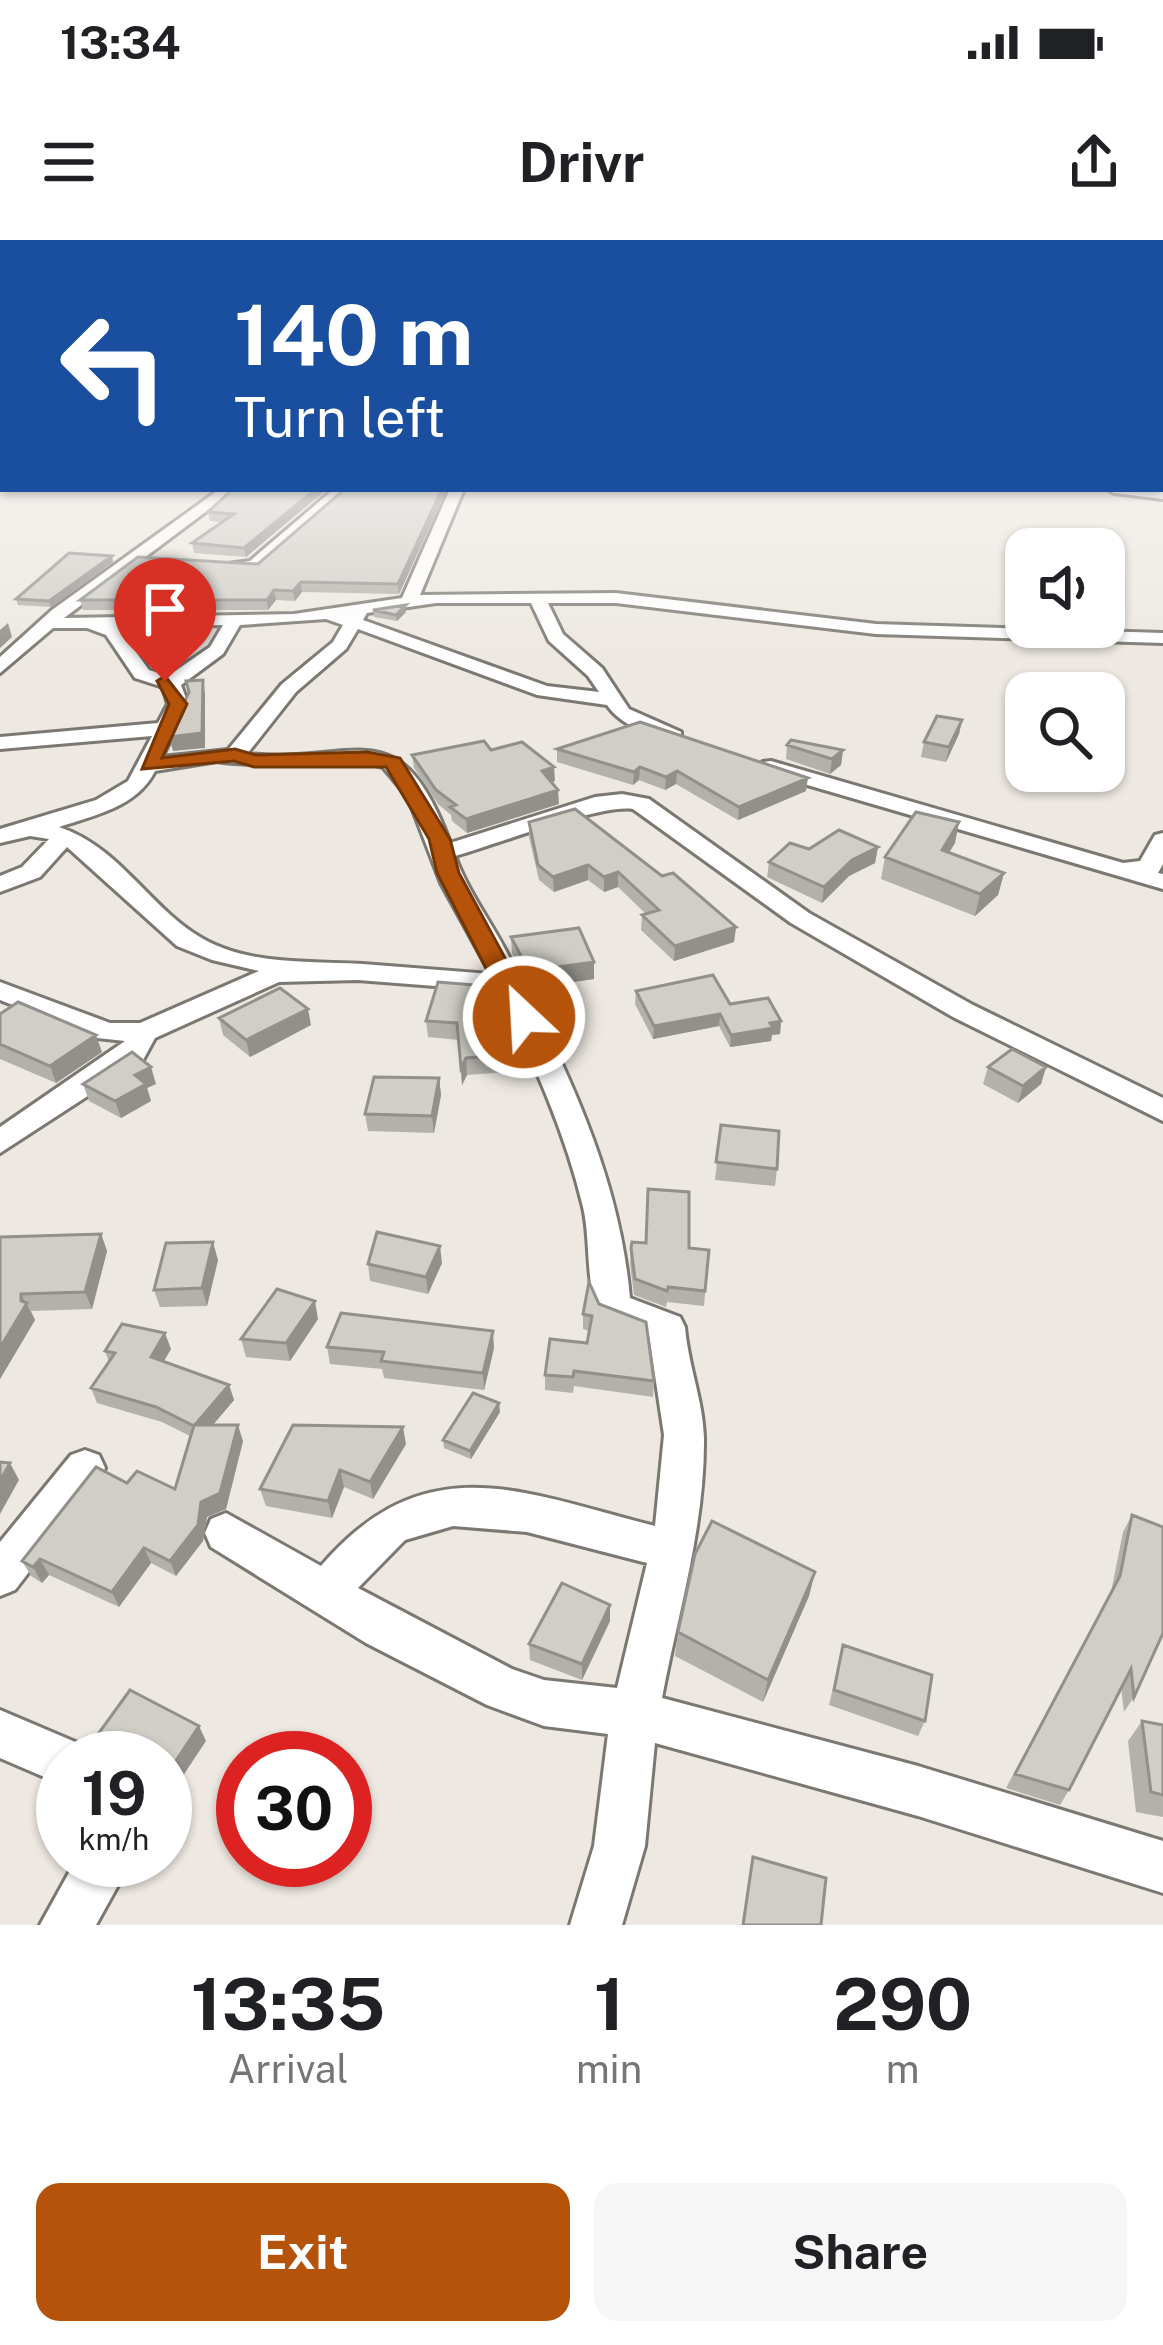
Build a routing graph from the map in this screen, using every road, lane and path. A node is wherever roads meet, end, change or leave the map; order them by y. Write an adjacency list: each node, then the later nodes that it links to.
1 (206, 506): 4 (street)
2 (323, 506): 6 (street)
3 (450, 506): 7 (street)
4 (137, 557): 5 (street); 12 (street)
5 (157, 559)
6 (195, 563)
7 (410, 600): 8 (street); 9 (street)
8 (538, 600): 14 (street); 17 (street)
9 (359, 615): 11 (street); 17 (street); 21 (street)
10 (85, 620): 11 (street); 12 (street); 16 (street)
11 (234, 621): 16 (street)
12 (46, 625): 13 (street); 15 (street)
13 (22, 626)
14 (1163, 638)
15 (0, 667)
16 (171, 683): 20 (street)
17 (613, 700): 19 (street)
18 (0, 742): 20 (street)
19 (692, 742)
20 (156, 746): 21 (street); 23 (street)
21 (235, 755): 26 (street)
22 (754, 762): 27 (street)
23 (12, 834): 24 (street)
24 (64, 837): 29 (street); 30 (street)
25 (1163, 840): 27 (street)
26 (444, 852): 31 (street); 34 (street)
27 (1120, 870): 28 (street)
28 (1163, 882)
29 (0, 885)
30 (304, 971): 31 (street); 33 (street)
31 (509, 984): 38 (street)
32 (0, 990): 33 (street)
33 (144, 1032): 35 (street)
34 (1163, 1111)
35 (0, 1142)
36 (85, 1468): 39 (street)
37 (226, 1533): 40 (street)
38 (668, 1549): 40 (street); 41 (street)
39 (0, 1575)
40 (326, 1593): 41 (street)
41 (635, 1714): 44 (street); 47 (street)
42 (0, 1734): 43 (street)
43 (36, 1749)
44 (1163, 1867)
45 (89, 1887): 46 (street)
46 (66, 1925)
47 (596, 1925)

